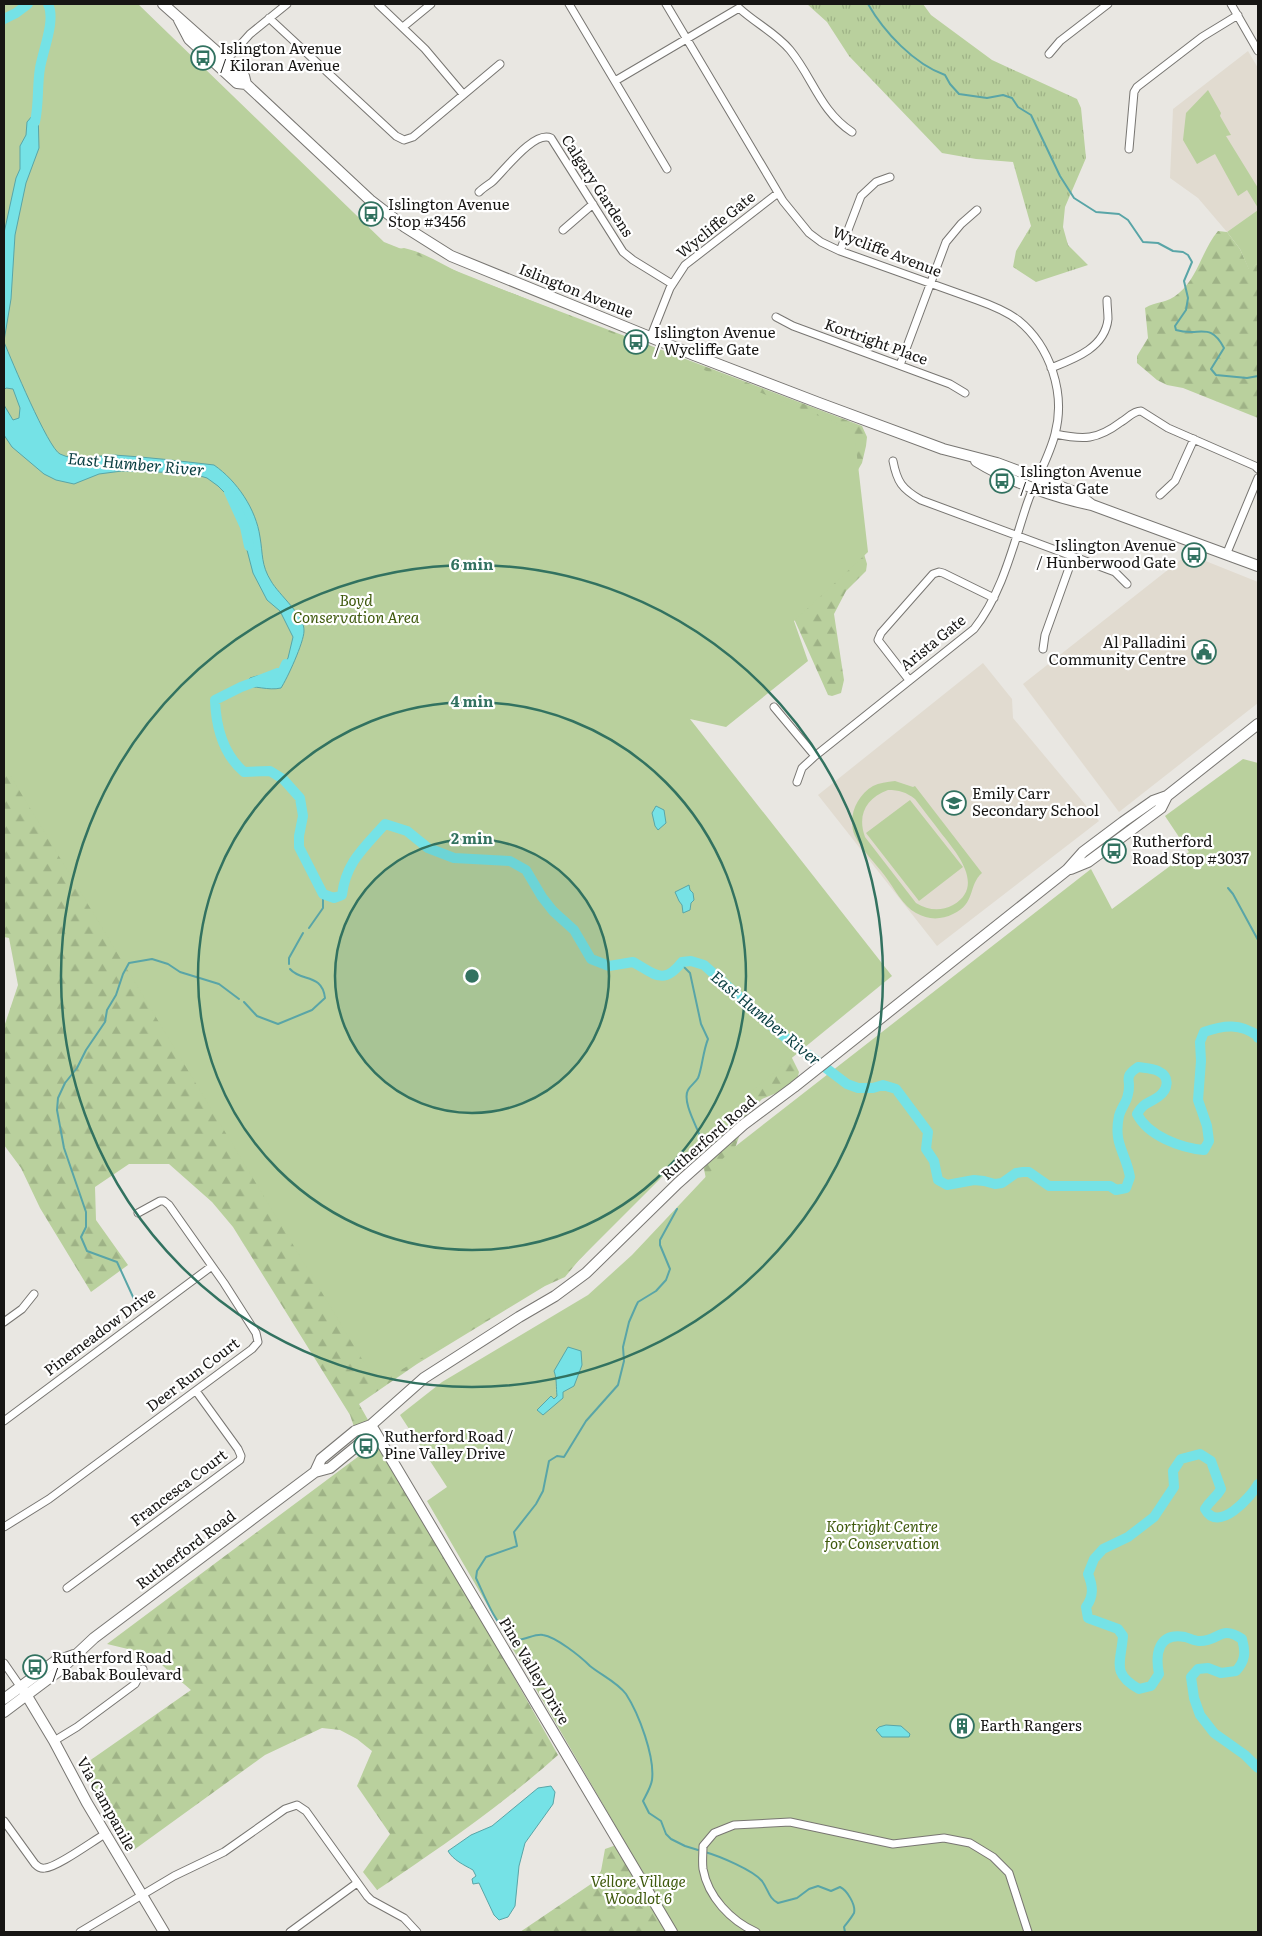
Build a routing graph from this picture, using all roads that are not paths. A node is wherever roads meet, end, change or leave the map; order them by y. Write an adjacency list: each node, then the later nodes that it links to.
1 (163, 4): 16 (main road, Islington Avenue)
2 (287, 4): 11 (street)
3 (378, 4): 12 (street)
4 (431, 4): 12 (street)
5 (569, 4): 18 (street)
6 (666, 4): 13 (street, Wycliffe Avenue)
7 (1108, 4): 15 (street)
8 (1231, 4): 10 (street)
9 (739, 6): 13 (street); 20 (street)
10 (1238, 15): 14 (street); 21 (street)
11 (268, 18): 16 (street); 19 (street)
12 (402, 27): 19 (street)
13 (687, 39): 18 (street); 25 (street, Wycliffe Avenue)
14 (1258, 51)
15 (1050, 54)
16 (223, 64): 34 (main road, Islington Avenue)
17 (500, 64): 19 (street)
18 (615, 81): 22 (street)
19 (463, 94)
20 (852, 132)
21 (1129, 149)
22 (667, 168)
23 (890, 177): 29 (street)
24 (479, 192): 26 (street, Calgary Gardens)
25 (778, 193): 29 (street, Wycliffe Avenue); 30 (street, Wycliffe Gate)
26 (593, 204): 28 (street); 30 (street, Calgary Gardens)
27 (977, 210): 31 (street)
28 (563, 230)
29 (840, 251): 31 (street, Wycliffe Avenue)
30 (672, 284): 34 (street, Wycliffe Gate)
31 (929, 284): 35 (street); 36 (street, Wycliffe Avenue)
32 (1107, 300): 36 (street)
33 (776, 318): 35 (street, Kortright Place)
34 (651, 336): 43 (main road, Islington Avenue)
35 (900, 365): 37 (street, Kortright Place)
36 (1051, 368): 38 (street, Wycliffe Avenue)
37 (965, 393)
38 (1055, 434): 39 (street); 43 (street, Wycliffe Avenue)
39 (1194, 439): 41 (street); 44 (street)
40 (893, 461): 45 (street)
41 (1258, 469)
42 (1258, 478): 46 (street)
43 (1036, 482): 45 (street, Arista Gate); 46 (main road, Islington Avenue)
44 (1160, 495)
45 (1016, 536): 47 (street); 50 (street, Arista Gate)
46 (1226, 555): 48 (main road, Islington Avenue)
47 (1073, 557): 49 (street); 51 (street)
48 (1258, 566)
49 (1128, 584)
50 (994, 598): 52 (street, Arista Gate); 52 (street)
51 (1043, 649)
52 (909, 680): 55 (street, Arista Gate)
53 (774, 707): 55 (street)
54 (1258, 724): 63 (main road, Rutherford Road)
55 (815, 756): 56 (street, Arista Gate)
56 (797, 782)
57 (138, 1213): 58 (street, Deer Run Court)
58 (212, 1266): 61 (street, Deer Run Court); 62 (street, Pinemeadow Drive)
59 (34, 1294): 60 (street)
60 (4, 1322)
61 (196, 1391): 64 (street, Deer Run Court); 65 (street, Francesca Court)
62 (4, 1421)
63 (371, 1426): 68 (main road, Rutherford Road); 80 (main road, Pine Valley Drive)
64 (4, 1527)
65 (67, 1588)
66 (4, 1663): 68 (street)
67 (143, 1670): 71 (street)
68 (23, 1691): 69 (main road, Rutherford Road); 70 (main road, Rutherford Road); 71 (main road, Via Campanile)
69 (4, 1699)
70 (4, 1712)
71 (54, 1741): 73 (main road, Via Campanile)
72 (4, 1821): 73 (street)
73 (105, 1834): 75 (main road, Via Campanile)
74 (357, 1883): 75 (street); 78 (street); 79 (street)
75 (142, 1895): 76 (street); 77 (main road, Via Campanile)
76 (80, 1932)
77 (164, 1932)
78 (290, 1932)
79 (417, 1932)
80 (672, 1932)
81 (756, 1932): 82 (street)
82 (1028, 1932)

